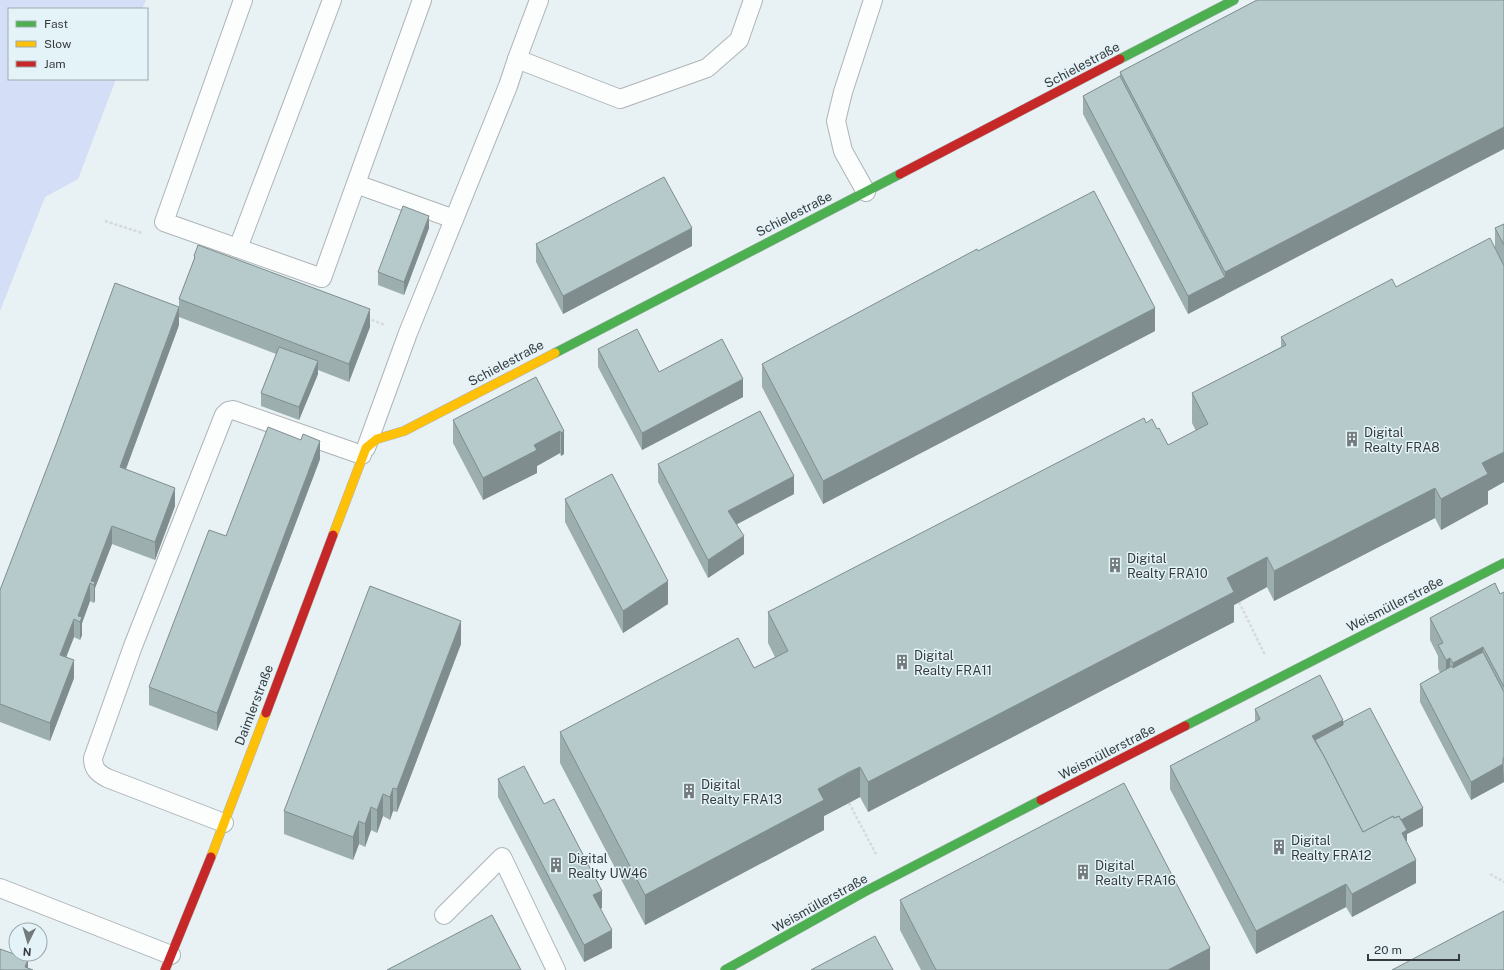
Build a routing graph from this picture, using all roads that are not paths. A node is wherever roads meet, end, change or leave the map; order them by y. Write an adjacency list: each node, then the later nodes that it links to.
1 (243, 0): 12 (lane)
2 (332, 0): 12 (lane)
3 (422, 0): 9 (lane)
4 (539, 0): 8 (lane)
5 (754, 0): 8 (lane)
6 (873, 0): 10 (lane)
7 (1234, 0): 10 (street, Schielestraße)
8 (517, 59): 11 (lane)
9 (356, 184): 11 (lane); 12 (lane)
10 (866, 192): 13 (street, Schielestraße)
11 (454, 219): 13 (lane)
12 (238, 248)
13 (364, 452): 15 (street, Daimlerstraße); 15 (lane)
14 (1504, 563): 20 (street, Weismüllerstraße)
15 (224, 823): 18 (street, Daimlerstraße)
16 (0, 888): 18 (lane)
17 (444, 915): 19 (lane)
18 (168, 962)
19 (556, 970)
20 (724, 970)

